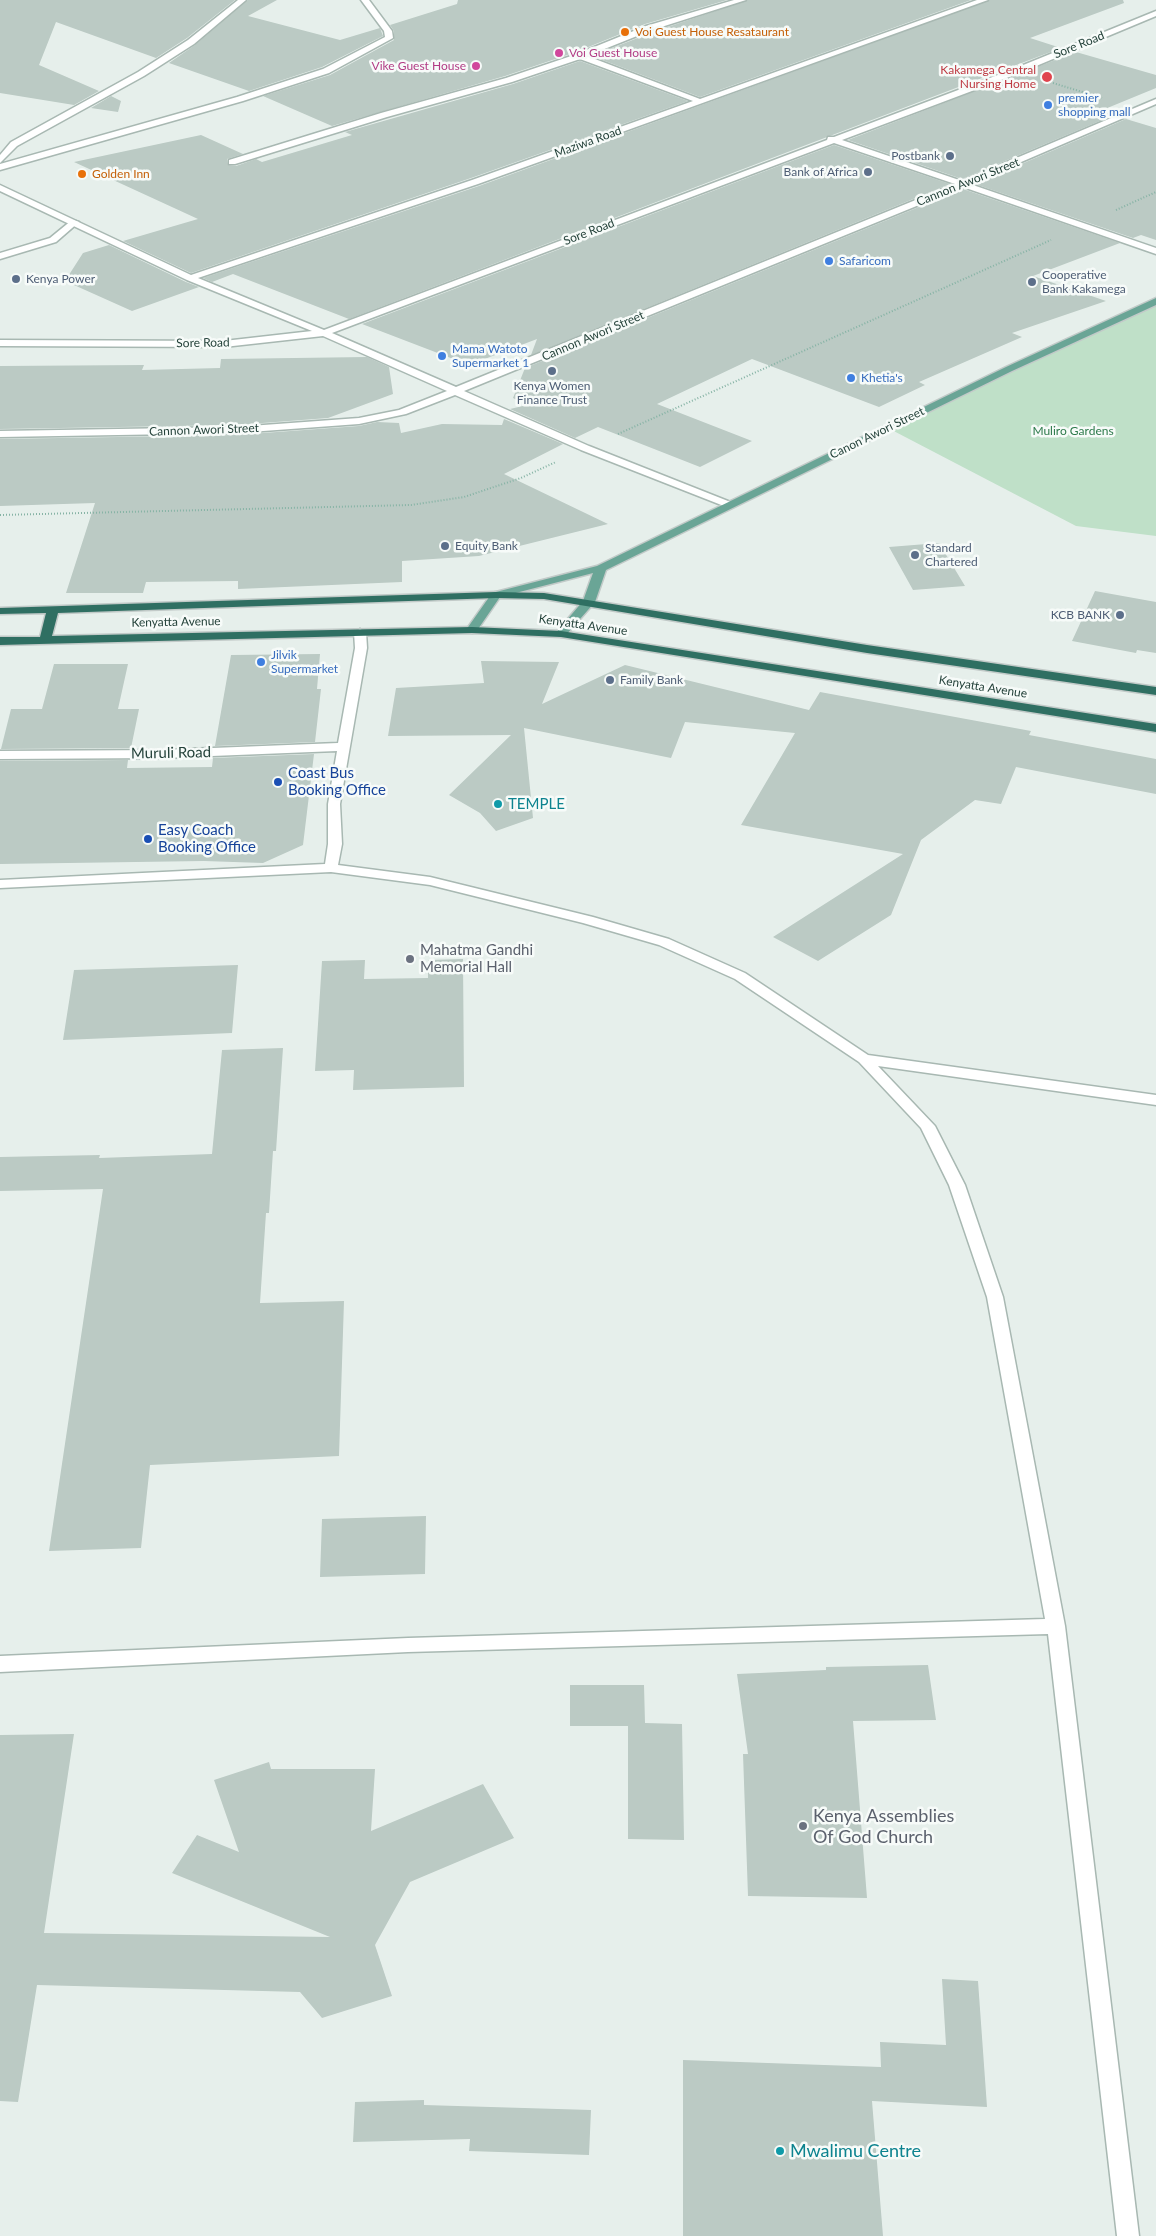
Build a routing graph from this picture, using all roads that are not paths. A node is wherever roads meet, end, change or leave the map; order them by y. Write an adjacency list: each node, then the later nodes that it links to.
1 (242, 0): 10 (street)
2 (365, 0): 12 (street)
3 (742, 0): 6 (street)
4 (984, 0): 8 (street, Maziwa Road)
5 (1156, 13): 9 (street, Sore Road)
6 (580, 56): 8 (street); 11 (street)
7 (1156, 101): 13 (street, Cannon Awori Street)
8 (702, 102): 18 (street, Maziwa Road)
9 (831, 139): 13 (street); 20 (street, Sore Road)
10 (0, 160)
11 (232, 162)
12 (0, 167)
13 (963, 184): 16 (street); 22 (street, Cannon Awori Street)
14 (0, 188): 15 (street)
15 (75, 222): 17 (street); 18 (street)
16 (1156, 251)
17 (0, 256)
18 (190, 278): 20 (street)
19 (1156, 301): 24 (main road, Canon Awori Street)
20 (324, 332): 21 (street, Sore Road); 22 (street)
21 (0, 343)
22 (456, 392): 23 (street, Cannon Awori Street); 24 (street)
23 (0, 434)
24 (729, 505): 25 (main road, Canon Awori Street)
25 (601, 568): 26 (main road, Canon Awori Street); 27 (main road)
26 (496, 595): 27 (highway, Kenyatta Avenue); 28 (highway, Kenyatta Avenue); 30 (main road)
27 (589, 602): 32 (main road); 35 (highway, Kenyatta Avenue)
28 (53, 609): 29 (highway, Kenyatta Avenue); 33 (highway)
29 (0, 611)
30 (472, 630): 31 (highway, Kenyatta Avenue); 32 (highway, Kenyatta Avenue)
31 (360, 632): 33 (highway, Kenyatta Avenue); 37 (street)
32 (560, 634): 36 (highway, Kenyatta Avenue)
33 (45, 639): 34 (highway, Kenyatta Avenue)
34 (0, 641)
35 (1156, 691)
36 (1156, 728)
37 (342, 747): 38 (street, Muruli Road); 39 (street)
38 (0, 755)
39 (331, 868): 40 (street); 41 (street)
40 (0, 884)
41 (864, 1059): 42 (street); 43 (street)
42 (1156, 1100)
43 (1056, 1626): 44 (street); 45 (street)
44 (0, 1664)
45 (1128, 2236)

